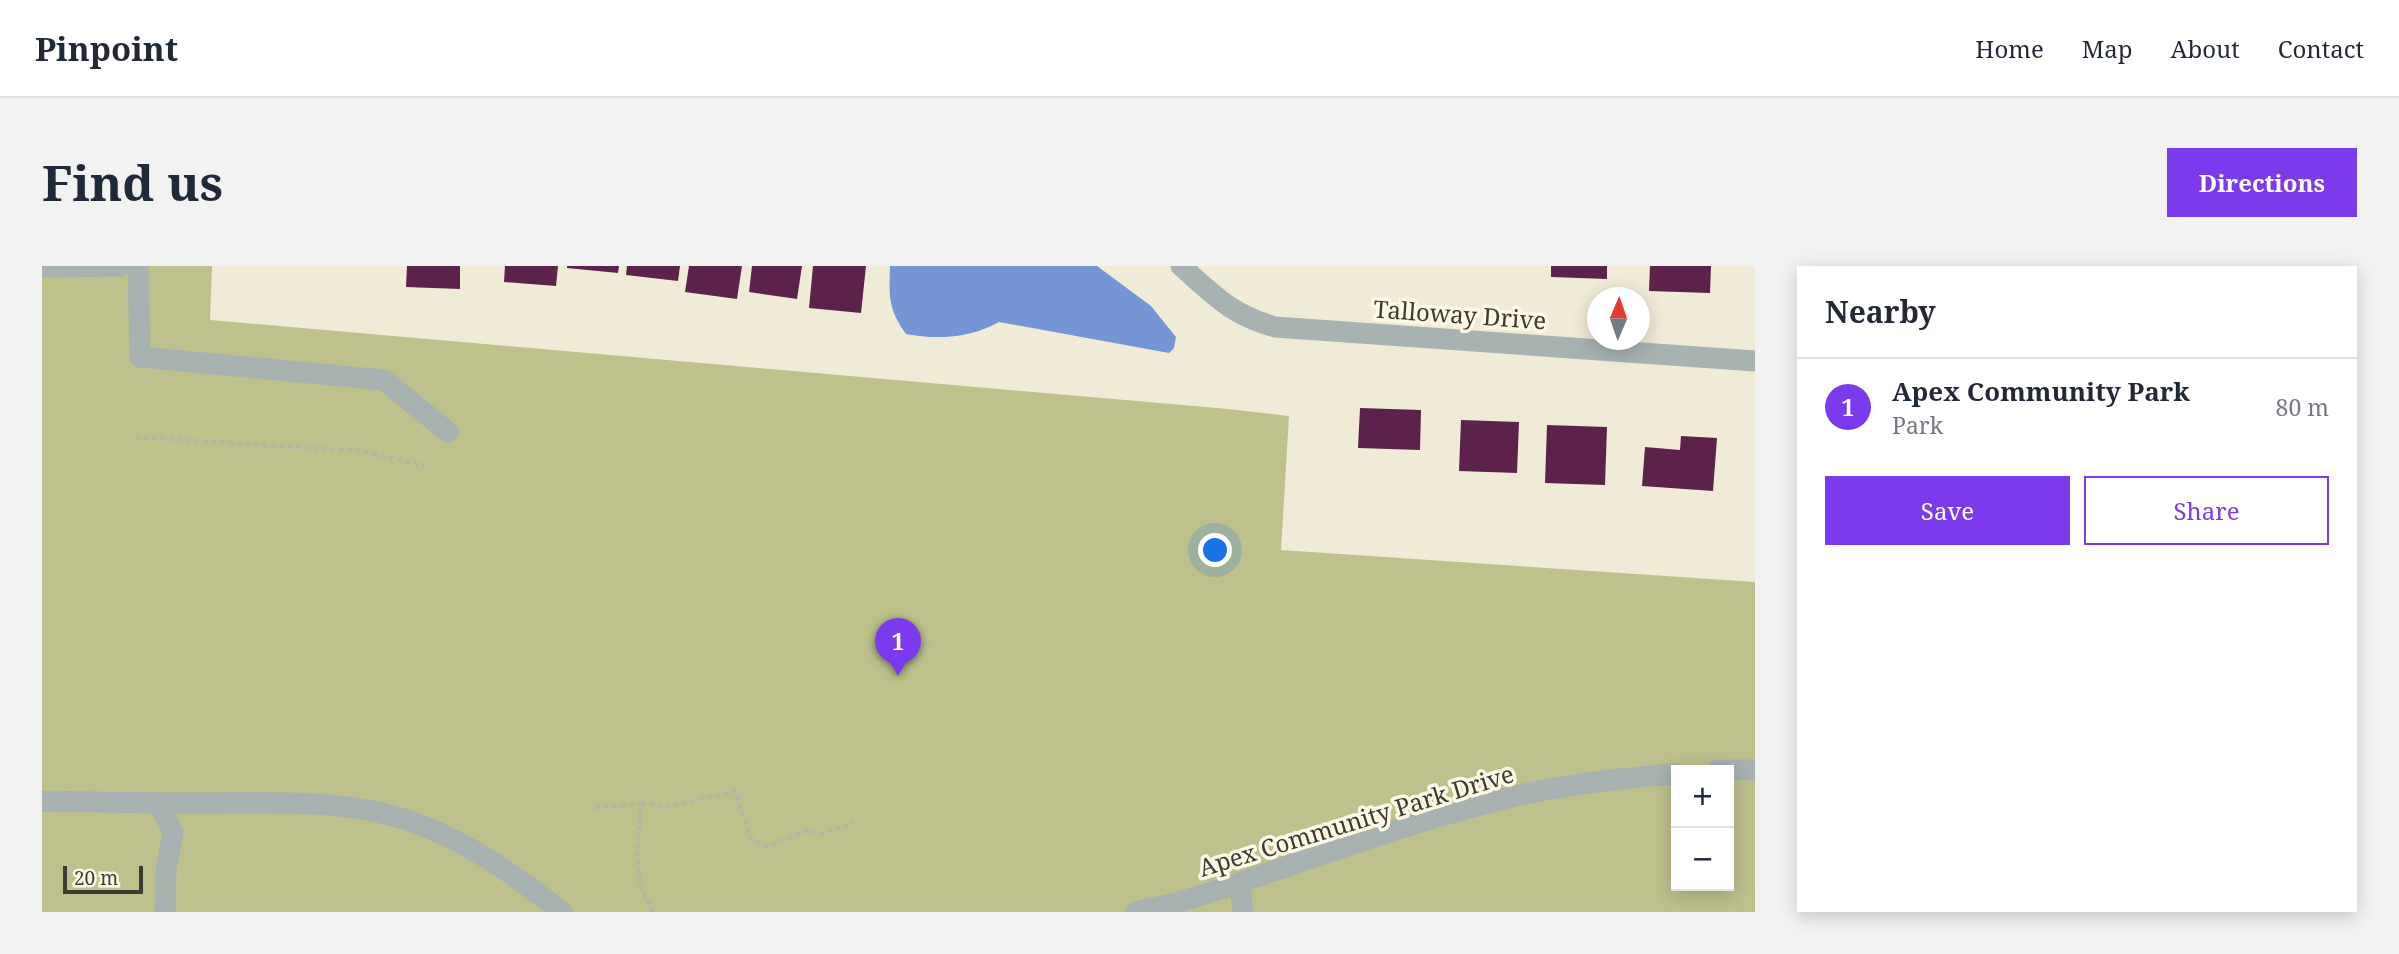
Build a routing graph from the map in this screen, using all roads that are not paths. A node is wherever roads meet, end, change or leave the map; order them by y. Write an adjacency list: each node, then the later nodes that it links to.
1 (120, 266): 4 (street)
2 (138, 266): 6 (street)
3 (1181, 266): 5 (street, Talloway Drive)
4 (42, 267)
5 (1755, 361)
6 (448, 432)
7 (1734, 770): 8 (street)
8 (1755, 770)
9 (1671, 775): 12 (street, Apex Community Park Drive)
10 (42, 801): 11 (street)
11 (158, 803): 13 (street); 14 (street)
12 (1240, 883): 15 (street, Apex Community Park Drive); 16 (street)
13 (165, 912)
14 (562, 912)
15 (1136, 912)
16 (1243, 912)

